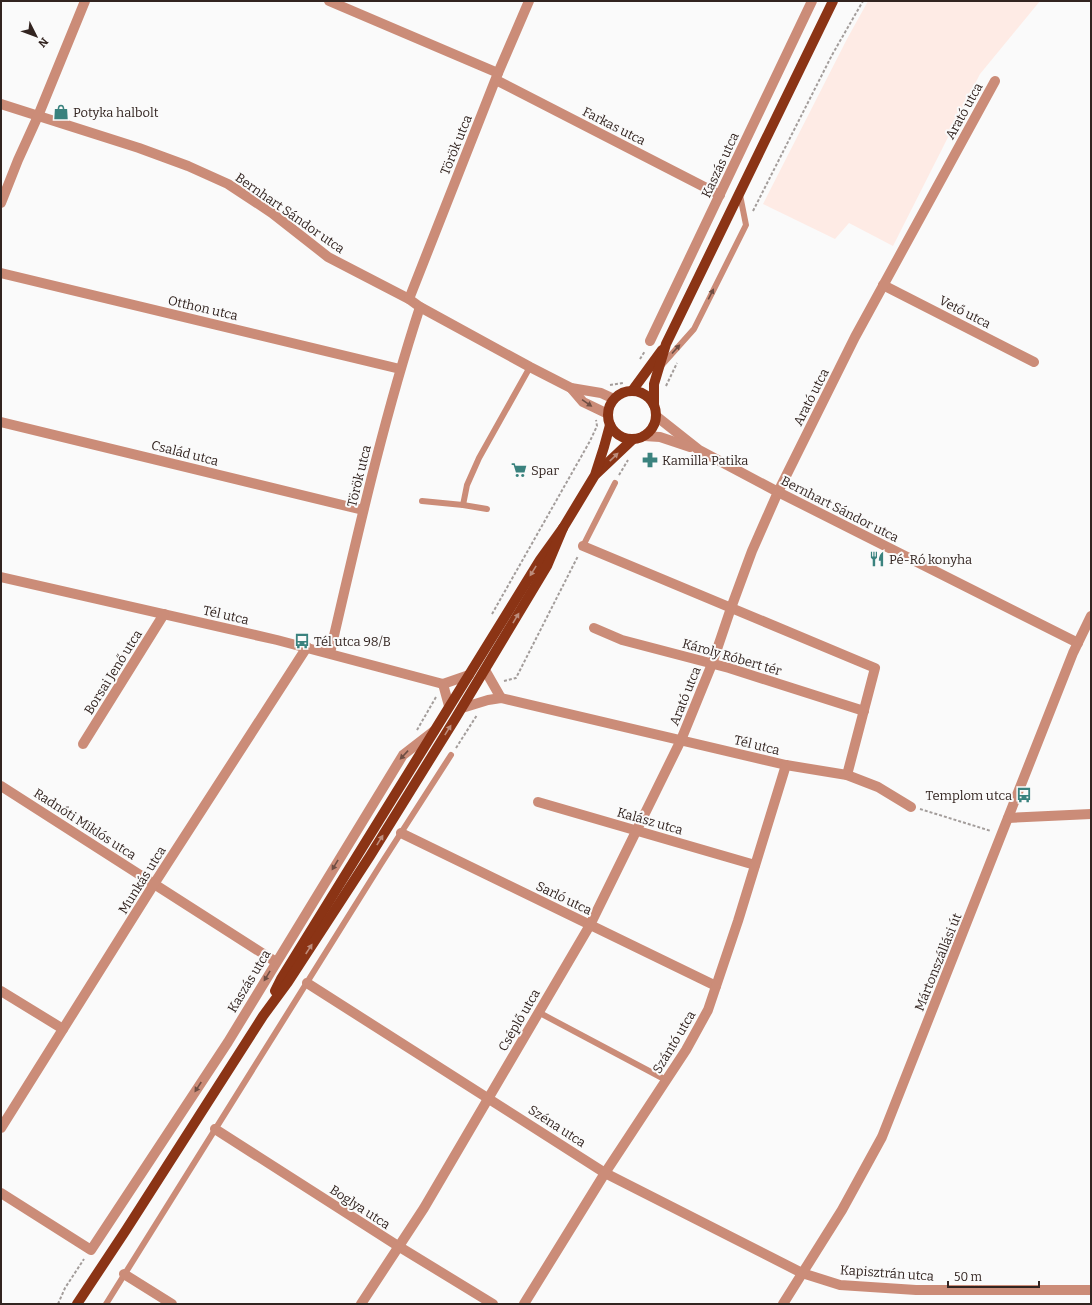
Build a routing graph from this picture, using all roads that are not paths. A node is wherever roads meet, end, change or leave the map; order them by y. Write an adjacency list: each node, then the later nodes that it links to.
1 (85, 1): 9 (street)
2 (329, 1): 6 (street, Farkas utca)
3 (530, 1): 6 (street, Török utca)
4 (812, 1): 11 (street, Kaszás utca)
5 (833, 1): 10 (main road)
6 (497, 77): 11 (street, Farkas utca); 15 (street, Török utca)
7 (995, 81): 14 (street, Arató utca)
8 (1, 104): 9 (street, Bernhart Sándor utca)
9 (38, 116): 12 (street); 15 (street, Bernhart Sándor utca)
10 (740, 194): 18 (main road); 22 (lane, one-way to 10)
11 (720, 195): 17 (street, Kaszás utca)
12 (1, 203)
13 (1, 273): 21 (street, Otthon utca)
14 (883, 285): 19 (street, Vető utca); 36 (street, Arató utca)
15 (409, 299): 16 (street, Bernhart Sándor utca)
16 (420, 307): 20 (street, Bernhart Sándor utca); 21 (street, Török utca)
17 (650, 341)
18 (666, 344): 22 (main road); 24 (main road)
19 (1034, 362)
20 (530, 367): 23 (street, Bernhart Sándor utca); 38 (lane)
21 (400, 368): 40 (street, Török utca)
22 (659, 369): 26 (main road)
23 (571, 388): 25 (street, Bernhart Sándor utca); 27 (street, Bernhart Sándor utca, one-way to 27)
24 (632, 391): 25 (main road); 26 (main road)
25 (614, 399): 27 (main road)
26 (654, 405): 28 (main road)
27 (608, 414): 30 (main road)
28 (656, 416): 31 (main road); 33 (street, Bernhart Sándor utca)
29 (1, 422): 40 (street, Család utca)
30 (610, 425): 32 (main road); 34 (main road)
31 (644, 436): 32 (main road); 33 (street, Bernhart Sándor utca)
32 (633, 439): 34 (main road, one-way to 32)
33 (699, 450): 36 (street, Bernhart Sándor utca)
34 (594, 475): 41 (main road)
35 (615, 484): 42 (lane)
36 (778, 492): 44 (street, Arató utca); 48 (street, Bernhart Sándor utca)
37 (422, 501): 38 (lane)
38 (463, 505): 39 (lane)
39 (487, 509)
40 (363, 510): 50 (street, Török utca)
41 (563, 528): 52 (main road, one-way to 41); 53 (main road, one-way to 53)
42 (583, 546): 44 (street)
43 (1, 577): 45 (street, Tél utca)
44 (730, 608): 51 (street, Arató utca); 58 (street)
45 (164, 614): 49 (street, Tél utca); 61 (street, Borsai Jenő utca)
46 (1091, 616): 48 (street, Mártonszállási út)
47 (594, 628): 51 (street, Károly Róbert tér)
48 (1078, 643): 69 (street, Mártonszállási út)
49 (307, 647): 50 (street, Tél utca); 73 (street, Munkás utca)
50 (330, 653): 54 (street, Tél utca)
51 (712, 664): 58 (street, Károly Róbert tér); 60 (street, Arató utca)
52 (485, 670): 55 (street); 57 (main road)
53 (469, 675): 54 (street); 56 (main road)
54 (441, 688): 56 (street)
55 (501, 698): 57 (street, Tél utca); 60 (street, Tél utca)
56 (450, 706): 59 (main road)
57 (462, 708): 80 (main road, one-way to 57)
58 (864, 711): 64 (street)
59 (434, 731): 75 (street, Kaszás utca, one-way to 75); 80 (main road)
60 (681, 740): 63 (street, Tél utca); 70 (street, Cséplő utca)
61 (83, 744)
62 (451, 755): 71 (lane)
63 (786, 765): 64 (street, Tél utca); 72 (street, Szántó utca)
64 (847, 775): 67 (street, Tél utca)
65 (1, 786): 73 (street, Radnóti Miklós utca)
66 (538, 802): 70 (street, Kalász utca)
67 (911, 807)
68 (1091, 814): 69 (street)
69 (1008, 818): 90 (street, Mártonszállási út)
70 (636, 830): 72 (street, Kalász utca); 74 (street, Cséplő utca)
71 (400, 833): 74 (street, Sarló utca); 76 (lane)
72 (755, 865): 77 (street, Szántó utca)
73 (154, 884): 75 (street, Radnóti Miklós utca); 81 (street, Munkás utca)
74 (590, 925): 77 (street, Sarló utca); 79 (street, Cséplő utca)
75 (276, 962): 87 (street, Kaszás utca, one-way to 87)
76 (307, 983): 83 (street, Széna utca); 85 (lane)
77 (716, 986): 82 (street, Szántó utca)
78 (1, 991): 81 (street)
79 (538, 1012): 82 (lane); 83 (street, Cséplő utca)
80 (263, 1016): 92 (main road)
81 (63, 1029): 84 (street, Munkás utca)
82 (666, 1080): 86 (street, Szántó utca)
83 (488, 1097): 86 (street, Széna utca); 88 (street, Cséplő utca)
84 (1, 1128)
85 (215, 1129): 88 (street, Boglya utca); 89 (lane)
86 (605, 1173): 90 (street, Széna utca); 97 (street, Szántó utca)
87 (1, 1193)
88 (398, 1246): 95 (street, Cséplő utca); 96 (street, Boglya utca)
89 (124, 1274): 93 (lane); 94 (street)
90 (802, 1274): 91 (street, Kapisztrán utca); 98 (street, Mártonszállási út)
91 (1091, 1290)
92 (77, 1304)
93 (106, 1304)
94 (172, 1304)
95 (361, 1304)
96 (493, 1304)
97 (524, 1304)
98 (783, 1304)

